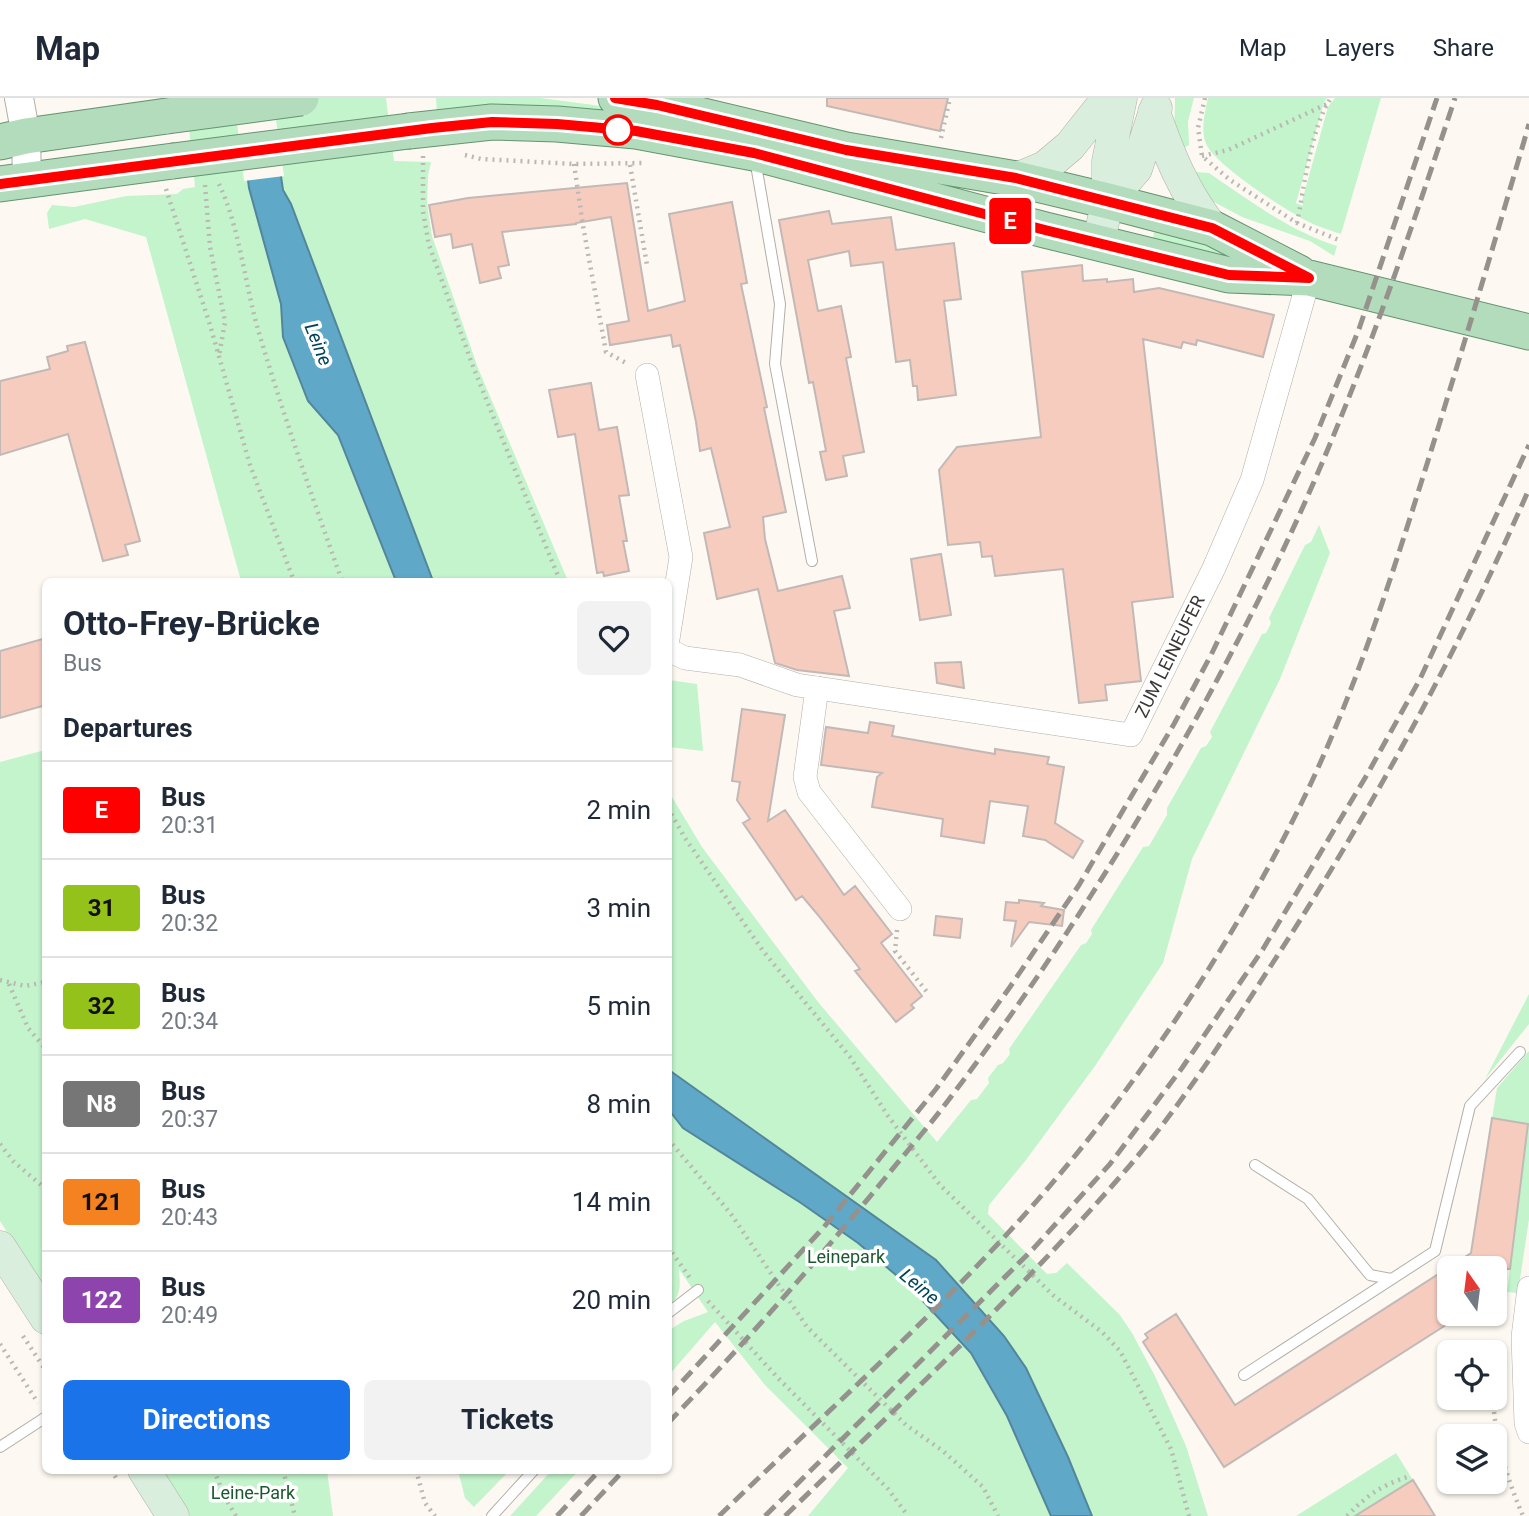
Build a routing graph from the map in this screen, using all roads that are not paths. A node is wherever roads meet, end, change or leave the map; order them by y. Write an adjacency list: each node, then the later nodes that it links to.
1 (19, 98): 8 (street)
2 (31, 98): 8 (street)
3 (301, 98): 8 (main road, bridge)
4 (616, 98): 10 (main road)
5 (1108, 98): 10 (main road)
6 (1121, 98): 12 (main road)
7 (1156, 105): 12 (main road); 13 (main road)
8 (13, 139): 11 (street)
9 (754, 153): 11 (main road, bridge); 14 (main road); 18 (lane)
10 (1016, 178): 12 (main road)
11 (13, 182)
12 (1108, 201): 13 (main road); 14 (main road)
13 (1212, 228): 15 (main road)
14 (1098, 243): 15 (main road)
15 (1309, 278): 16 (main road); 21 (street, ZUM LEINEUFER)
16 (1529, 332)
17 (647, 375): 19 (street)
18 (812, 561)
19 (672, 614)
20 (672, 652): 21 (street, ZUM LEINEUFER)
21 (817, 688): 22 (street)
22 (900, 909)
23 (1520, 1052): 26 (lane)
24 (1255, 1164): 26 (lane)
25 (0, 1247): 30 (main road)
26 (1391, 1279): 31 (lane)
27 (1529, 1289): 33 (street)
28 (698, 1290): 29 (lane)
29 (672, 1311)
30 (42, 1312)
31 (1244, 1375)
32 (42, 1420): 34 (lane)
33 (1529, 1432)
34 (0, 1447)
35 (147, 1474): 37 (main road)
36 (530, 1474): 38 (lane)
37 (173, 1516)
38 (492, 1516)

